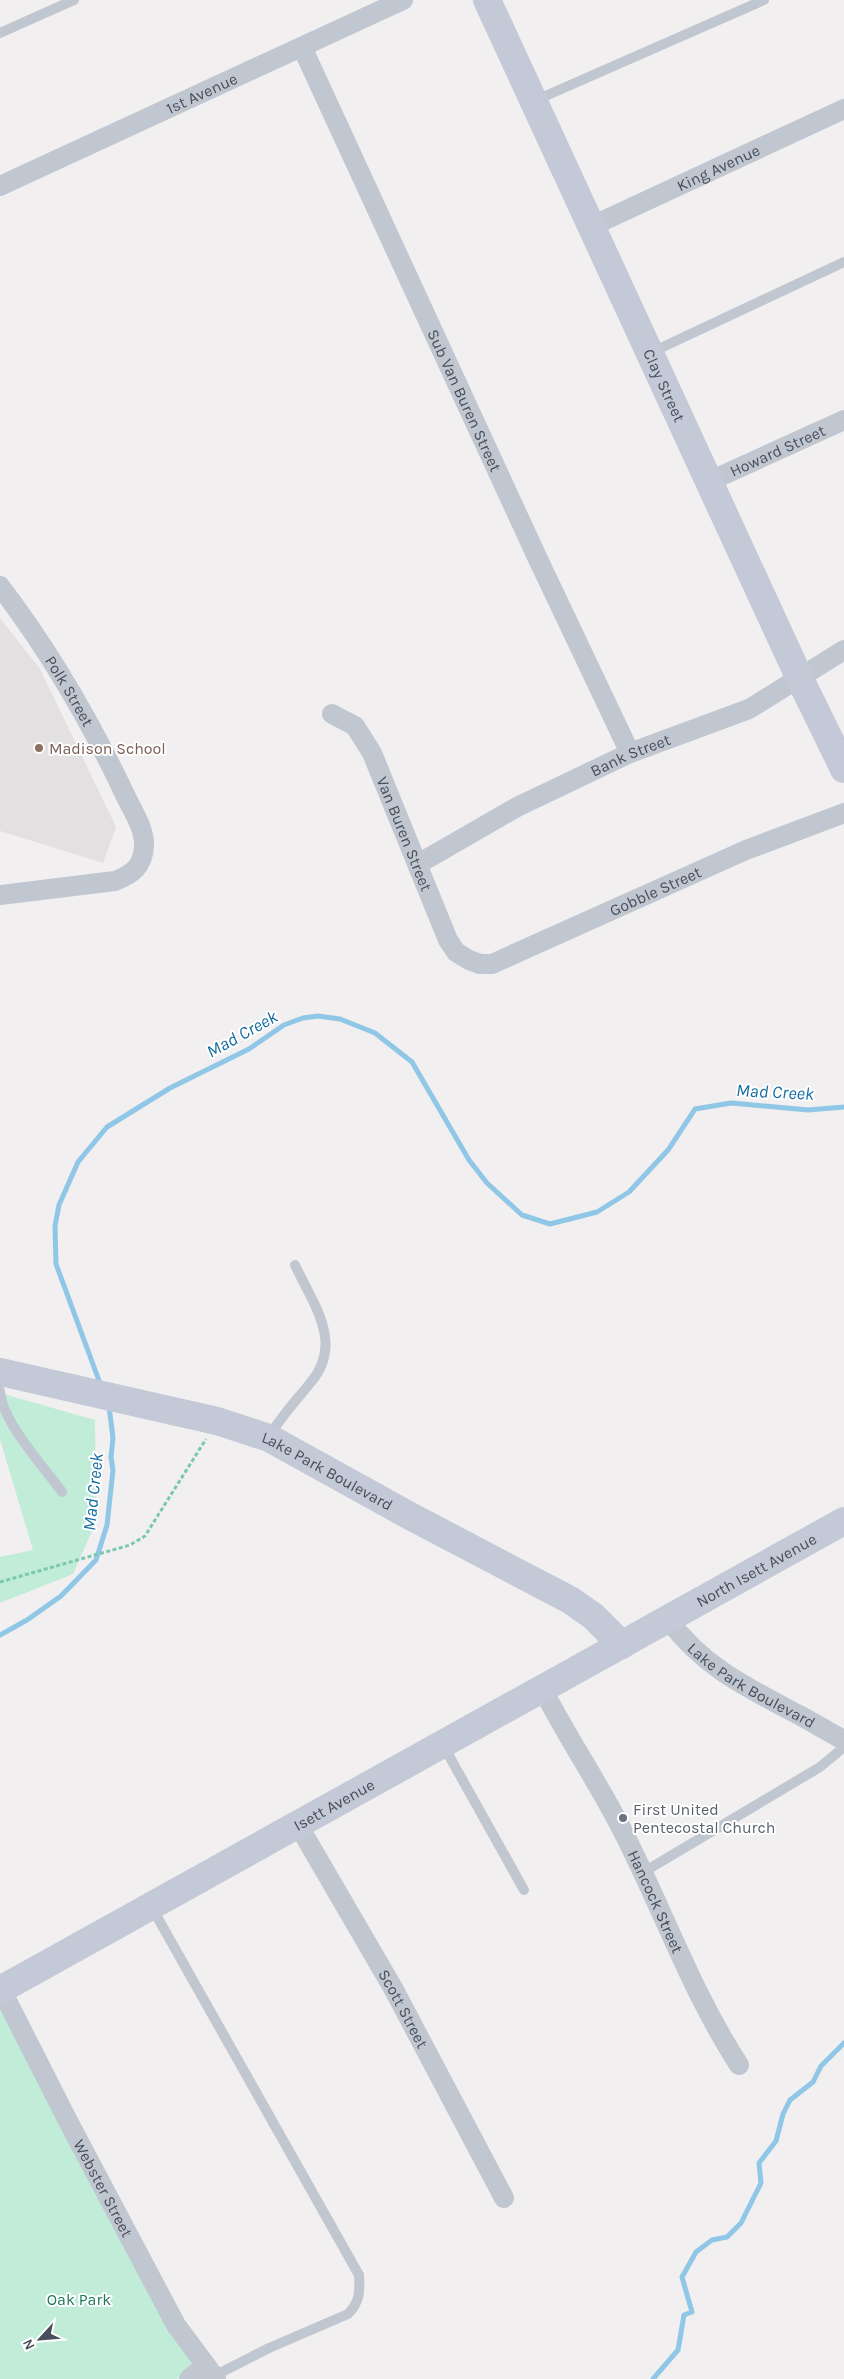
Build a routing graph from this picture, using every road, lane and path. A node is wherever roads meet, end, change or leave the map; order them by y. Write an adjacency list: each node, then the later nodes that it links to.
1 (74, 0): 5 (lane)
2 (403, 0): 6 (street, 1st Avenue)
3 (487, 0): 7 (street, Clay Street)
4 (764, 0): 7 (lane)
5 (0, 33)
6 (302, 47): 9 (street, 1st Avenue); 19 (street, Sub Van Buren Street)
7 (534, 101): 10 (street, Clay Street)
8 (844, 109): 10 (street, King Avenue)
9 (0, 186)
10 (592, 226): 12 (street, Clay Street)
11 (844, 262): 12 (lane)
12 (650, 353): 14 (street, Clay Street)
13 (844, 420): 14 (street, Howard Street)
14 (710, 481): 17 (street, Clay Street)
15 (0, 586): 23 (street, Polk Street)
16 (844, 650): 17 (street, Bank Street)
17 (800, 679): 19 (street, Bank Street); 20 (street, Clay Street)
18 (332, 714): 22 (street, Van Buren Street)
19 (630, 753): 22 (street, Bank Street)
20 (844, 769)
21 (844, 812): 24 (street, Gobble Street)
22 (418, 864): 24 (street, Van Buren Street)
23 (0, 895)
24 (469, 960)
25 (295, 1265): 29 (lane)
26 (0, 1372): 28 (street, Lake Park Boulevard)
27 (0, 1392): 30 (lane)
28 (216, 1421): 29 (street, Lake Park Boulevard); 32 (path)
29 (269, 1438): 34 (street, Lake Park Boulevard)
30 (62, 1492)
31 (844, 1521): 33 (street, North Isett Avenue)
32 (0, 1582)
33 (668, 1619): 34 (street, Isett Avenue); 36 (street, Lake Park Boulevard)
34 (622, 1645): 35 (street, Isett Avenue)
35 (542, 1688): 37 (street, Isett Avenue); 40 (street, Hancock Street)
36 (844, 1740)
37 (442, 1743): 39 (street, Isett Avenue); 41 (lane)
38 (844, 1747): 40 (lane)
39 (297, 1823): 42 (street, Isett Avenue); 45 (street, Scott Street)
40 (642, 1873): 44 (street, Hancock Street)
41 (524, 1890)
42 (150, 1905): 43 (street, Isett Avenue); 46 (lane)
43 (1, 1990): 46 (street, Webster Street)
44 (739, 2064)
45 (504, 2198)
46 (212, 2373): 47 (street)
47 (189, 2379)

